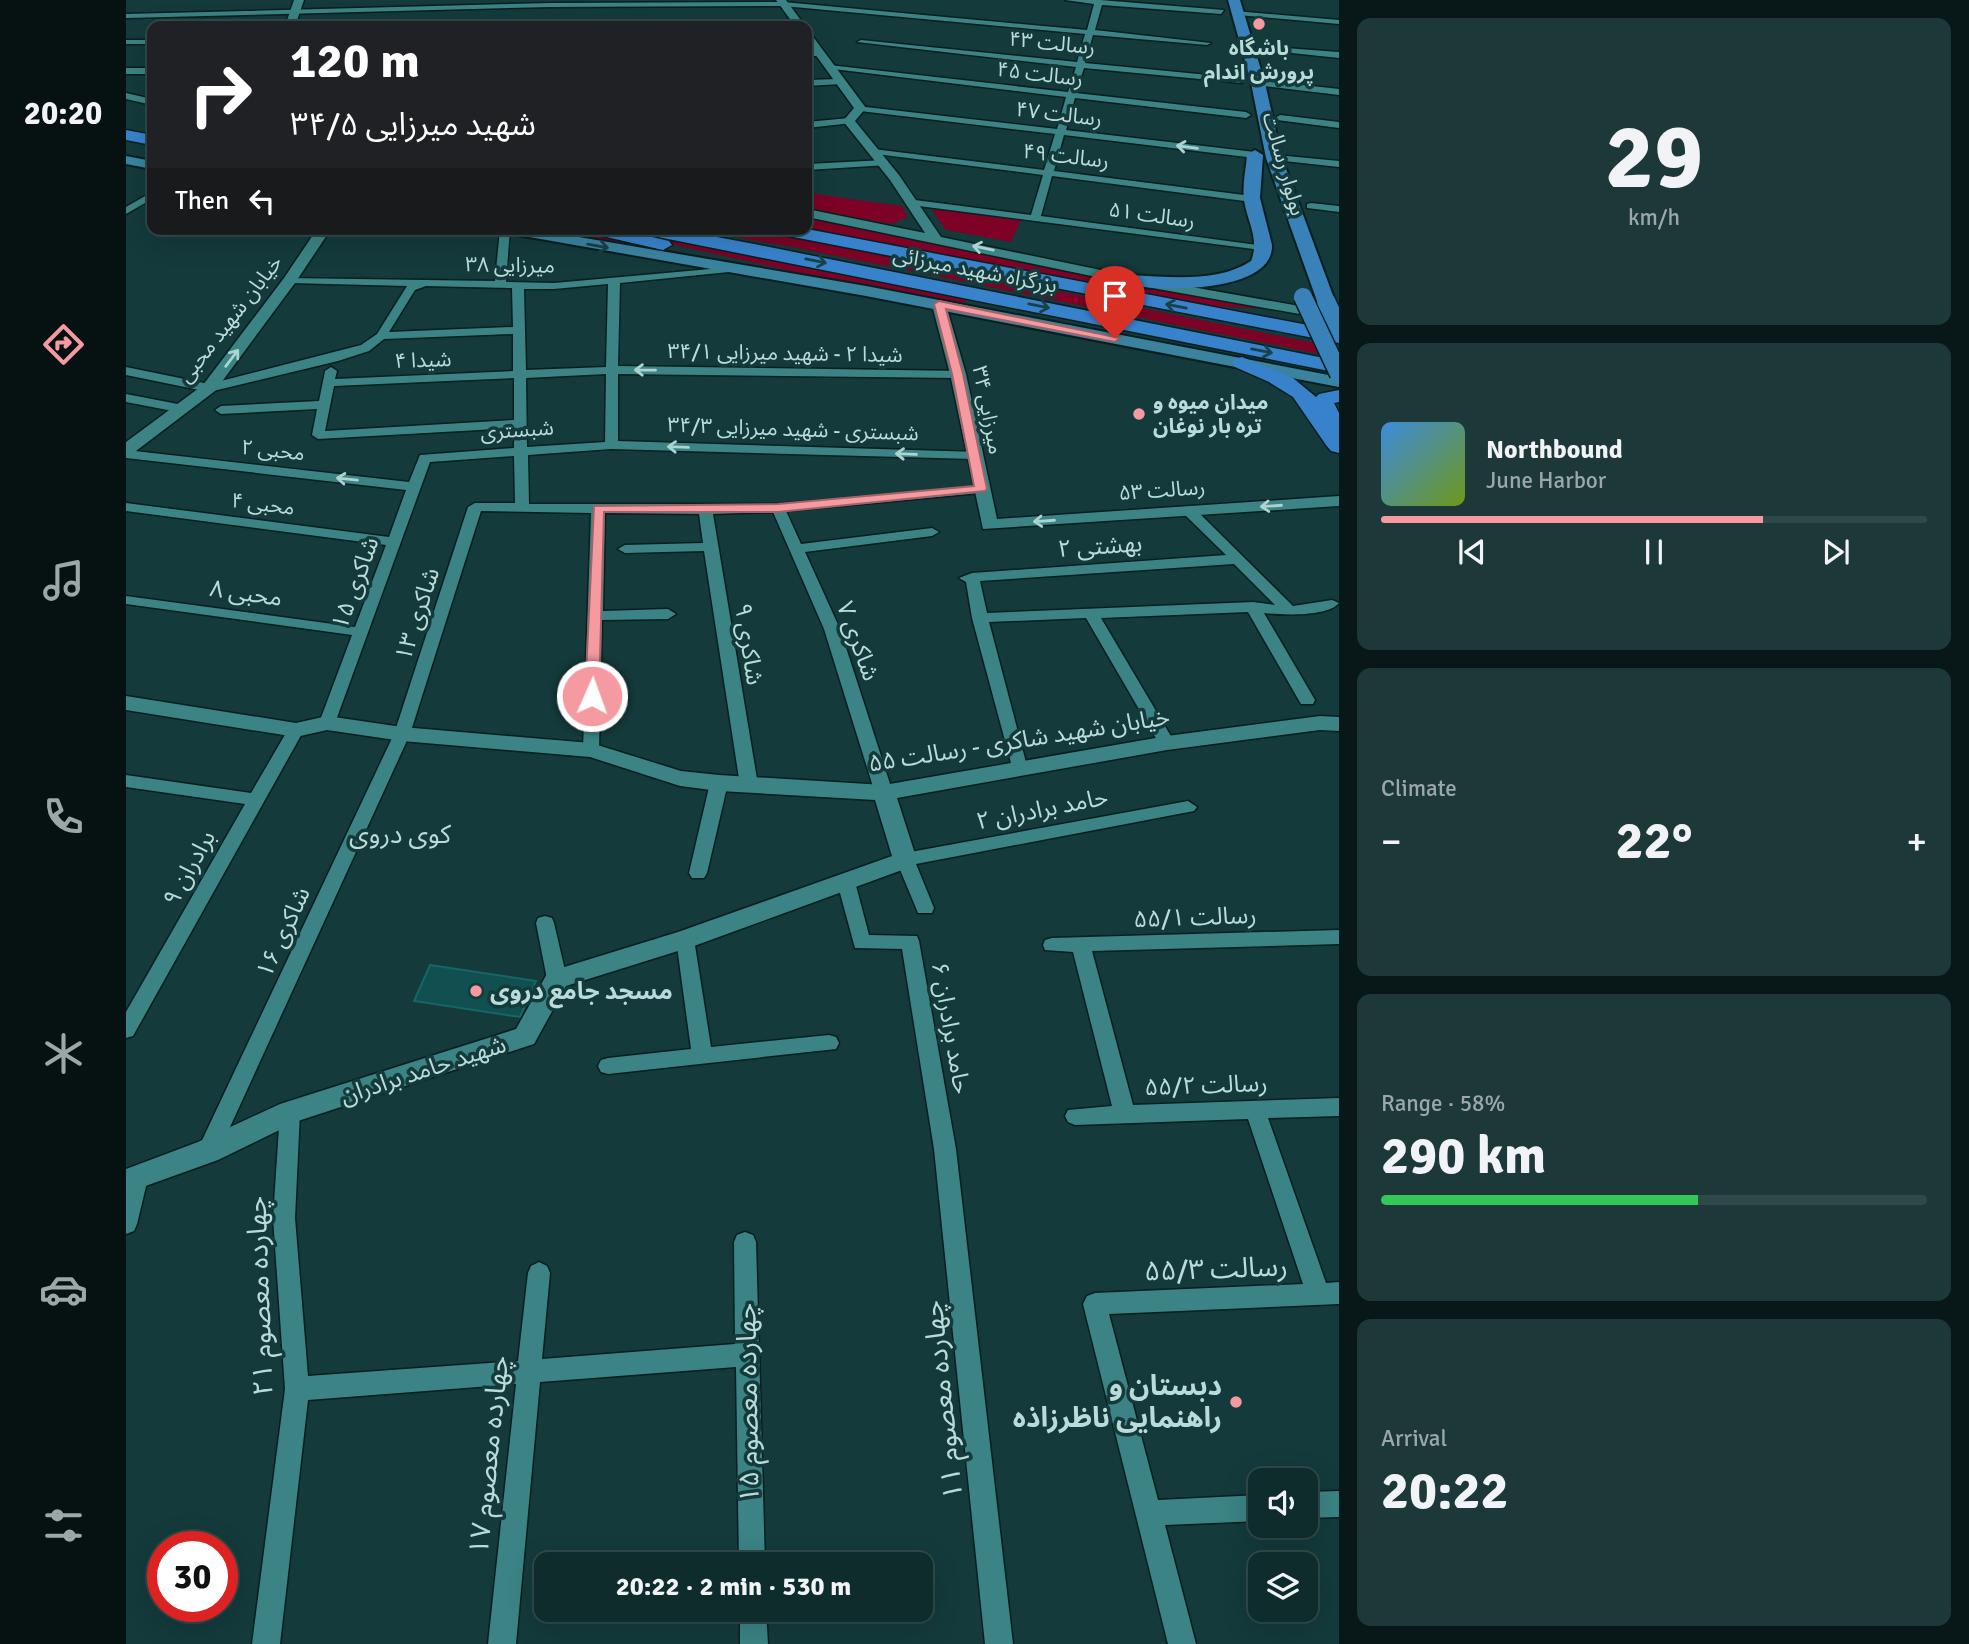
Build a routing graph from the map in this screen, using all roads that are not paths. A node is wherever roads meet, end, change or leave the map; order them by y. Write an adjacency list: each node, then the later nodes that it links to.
1 (299, 0): 7 (street)
2 (1069, 0): 4 (street)
3 (782, 2): 7 (street); 10 (street); 12 (street)
4 (1099, 2): 5 (street); 12 (street)
5 (1220, 6): 17 (main road)
6 (1236, 7): 11 (street); 17 (main road, بولوار رسالت)
7 (295, 13): 8 (street); 9 (street)
8 (126, 16)
9 (292, 21)
10 (796, 21)
11 (1339, 22)
12 (1090, 33): 16 (street); 22 (street)
13 (861, 41): 22 (street, رسالت ۴۳)
14 (126, 42): 15 (street)
15 (147, 42)
16 (1207, 43)
17 (1247, 43): 29 (main road, بولوار رسالت)
18 (1285, 50): 20 (street)
19 (813, 54): 23 (street)
20 (1339, 55)
21 (1234, 61): 26 (main road, بولوار رسالت)
22 (1081, 64): 26 (street, رسالت ۴۳); 32 (street)
23 (829, 68): 27 (street); 32 (street, رسالت ۴۵)
24 (126, 71): 25 (street)
25 (147, 71)
26 (1239, 81): 35 (main road, بولوار رسالت)
27 (838, 82): 28 (street); 34 (street)
28 (812, 83)
29 (1258, 83): 30 (street); 84 (main road, بولوار رسالت, bridge)
30 (1339, 92)
31 (126, 96): 33 (street)
32 (1071, 96): 35 (street, رسالت ۴۵); 40 (street)
33 (147, 101)
34 (860, 108): 37 (street); 40 (street, رسالت ۴۷)
35 (1246, 115): 43 (main road, بولوار رسالت)
36 (1280, 118): 39 (street)
37 (849, 121): 38 (street); 44 (street)
38 (812, 125)
39 (1339, 125)
40 (1060, 132): 43 (street, رسالت ۴۷, one-way to 40); 51 (street)
41 (126, 135): 42 (highway)
42 (147, 139)
43 (1252, 144): 53 (main road); 55 (main road, بولوار رسالت)
44 (876, 151): 47 (street); 51 (street, رسالت ۴۹)
45 (1287, 159): 49 (street)
46 (126, 160): 48 (main road)
47 (885, 163): 50 (street); 54 (street)
48 (147, 164)
49 (1339, 164)
50 (812, 167)
51 (1048, 174): 53 (street, رسالت ۴۹); 61 (street)
52 (147, 198): 58 (street)
53 (1252, 198): 72 (main road)
54 (915, 203): 60 (street); 61 (street, رسالت ۵۱)
55 (1272, 206)
56 (1311, 206): 57 (street)
57 (1339, 209)
58 (126, 211)
59 (812, 214): 62 (street)
60 (923, 218): 62 (street); 70 (street)
61 (1035, 218): 72 (street, رسالت ۵۱)
62 (891, 229): 70 (street)
63 (320, 235): 75 (street, خیابان شهید محبی)
64 (505, 235): 79 (street)
65 (539, 235): 73 (main road, one-way to 73)
66 (621, 235): 81 (highway)
67 (644, 235): 71 (highway)
68 (676, 235): 71 (highway, بزرگراه شهید میرزائی)
69 (809, 235): 87 (highway, بزرگراه شهید میرزائی, one-way to 69)
70 (935, 237): 76 (street, one-way to 70)
71 (749, 248): 90 (highway, بزرگراه شهید میرزائی, one-way to 90)
72 (1265, 249): 76 (main road)
73 (729, 270): 78 (street, میرزایی ۳۸); 81 (main road)
74 (1296, 277): 94 (main road, bridge)
75 (290, 280): 77 (street, میرزایی ۳۸); 98 (street, خیابان شهید محبی, one-way to 75)
76 (1130, 280): 83 (street)
77 (428, 282): 79 (street, میرزایی ۳۸); 86 (street)
78 (614, 282): 80 (street, میرزایی ۳۸); 91 (street)
79 (500, 286): 80 (street, میرزایی ۳۸)
80 (518, 286): 85 (street)
81 (866, 291): 82 (main road)
82 (939, 304): 89 (main road); 93 (street, میرزایی ۳۴)
83 (1339, 317)
84 (1339, 328)
85 (519, 330): 86 (street); 95 (street)
86 (381, 336): 88 (street)
87 (1339, 337)
88 (334, 358): 97 (street); 98 (street)
89 (1242, 363): 96 (main road); 107 (highway)
90 (1339, 367)
91 (612, 370): 93 (street, شیدا ۲ - شهید میرزایی ۳۴/۱, one-way to 91); 95 (street, شیدا ۴); 106 (street)
92 (126, 371): 98 (street)
93 (958, 374): 110 (street, میرزایی ۳۴)
94 (1339, 374)
95 (519, 375): 97 (street, شیدا ۴); 104 (street)
96 (1339, 382)
97 (329, 383): 101 (street)
98 (209, 388): 102 (street, خیابان شهید محبی)
99 (1339, 396): 105 (highway)
100 (126, 398): 102 (street)
101 (324, 405): 103 (street); 104 (street)
102 (183, 409): 108 (street, خیابان شهید محبی)
103 (221, 410)
104 (520, 424): 109 (street)
105 (1339, 432)
106 (611, 445): 109 (street, شبستری); 110 (street, شبستری - شهید میرزایی ۳۴/۳, one-way to 106)
107 (1339, 446)
108 (129, 447): 112 (street, محبی ۲, one-way to 108)
109 (520, 450): 111 (street, شبستری); 116 (street)
110 (974, 455): 113 (street, میرزایی ۳۴)
111 (425, 458): 112 (street, شاکری ۱۵)
112 (415, 487): 123 (street, شاکری ۱۵)
113 (980, 489): 117 (street); 121 (street, میرزایی ۳۴)
114 (1339, 501): 120 (street, رسالت ۵۳, one-way to 120)
115 (126, 507): 123 (street, محبی ۴)
116 (522, 508): 118 (street); 142 (street, شاکری ۱۳)
117 (778, 508): 119 (street); 125 (street, شاکری ۷)
118 (598, 509): 119 (street); 133 (street)
119 (705, 510): 124 (street, شاکری ۹)
120 (1189, 511): 121 (street, رسالت ۵۳, one-way to 121); 127 (street)
121 (989, 525)
122 (932, 532): 125 (street)
123 (394, 542): 136 (street, شاکری ۱۵)
124 (711, 548): 126 (street); 148 (street, شاکری ۹)
125 (796, 548): 149 (street, شاکری ۷)
126 (625, 549)
127 (1237, 559): 131 (street); 135 (street, بهشتی ۲)
128 (126, 600): 136 (street, محبی ۸)
129 (1332, 604): 131 (street)
130 (1253, 607): 131 (street); 134 (street); 137 (street)
131 (1290, 611)
132 (668, 614): 133 (street)
133 (595, 616): 144 (street)
134 (1092, 616): 135 (street); 143 (street)
135 (980, 618): 145 (street)
136 (361, 632): 139 (street, شاکری ۱۵)
137 (1307, 700)
138 (126, 703): 141 (street, خیابان شهید شاکری - رسالت ۵۵)
139 (327, 723): 141 (street, خیابان شهید شاکری - رسالت ۵۵); 142 (street, خیابان شهید شاکری - رسالت ۵۵)
140 (1339, 724): 143 (street, خیابان شهید شاکری - رسالت ۵۵)
141 (296, 730): 150 (street, برادران ۹)
142 (402, 734): 144 (street, خیابان شهید شاکری - رسالت ۵۵); 172 (street, شاکری ۱۶)
143 (1167, 743): 145 (street, خیابان شهید شاکری - رسالت ۵۵)
144 (590, 750): 147 (street, خیابان شهید شاکری - رسالت ۵۵)
145 (1020, 770): 149 (street, خیابان شهید شاکری - رسالت ۵۵)
146 (126, 781): 150 (street)
147 (719, 783): 148 (street, خیابان شهید شاکری - رسالت ۵۵); 153 (street)
148 (749, 785): 149 (street, خیابان شهید شاکری - رسالت ۵۵)
149 (884, 793): 152 (street)
150 (256, 800): 162 (street, برادران ۹)
151 (1188, 807): 152 (street, حامد برادران ۲)
152 (905, 860): 154 (street); 155 (street)
153 (698, 873)
154 (846, 882): 158 (street); 171 (street, حامد برادران ۶)
155 (925, 908)
156 (545, 923): 161 (street)
157 (1339, 937): 160 (street, رسالت ۵۵/۱)
158 (685, 939): 161 (street); 164 (street)
159 (1052, 945): 160 (street, رسالت ۵۵/۱)
160 (1081, 945): 169 (street)
161 (557, 979): 168 (street, شهید حامد برادران)
162 (126, 1030)
163 (829, 1043): 164 (street)
164 (702, 1057): 165 (street)
165 (608, 1066)
166 (1339, 1107): 167 (street, رسالت ۵۵/۲)
167 (1255, 1110): 169 (street, رسالت ۵۵/۲); 177 (street)
168 (290, 1112): 172 (street, شهید حامد برادران); 180 (street, چهارده معصوم ۲۱)
169 (1125, 1114): 170 (street, رسالت ۵۵/۲)
170 (1075, 1116)
171 (945, 1149): 190 (street, چهارده معصوم ۱۱)
172 (208, 1151): 173 (street, شهید حامد برادران)
173 (131, 1180): 174 (street)
174 (126, 1224)
175 (745, 1242): 178 (street, چهارده معصوم ۱۵)
176 (539, 1273): 179 (street, چهارده معصوم ۱۷)
177 (1328, 1294): 184 (street, رسالت ۵۵/۳)
178 (746, 1355): 179 (street); 185 (street, چهارده معصوم ۱۵)
179 (529, 1370): 180 (street); 188 (street, چهارده معصوم ۱۷)
180 (297, 1389): 187 (street, چهارده معصوم ۲۱)
181 (1339, 1504): 182 (street)
182 (1318, 1505)
183 (1248, 1508): 184 (street)
184 (1148, 1513): 191 (street)
185 (752, 1552)
186 (753, 1622): 189 (street)
187 (266, 1644)
188 (502, 1644)
189 (754, 1644)
190 (999, 1644)
191 (1182, 1644)

